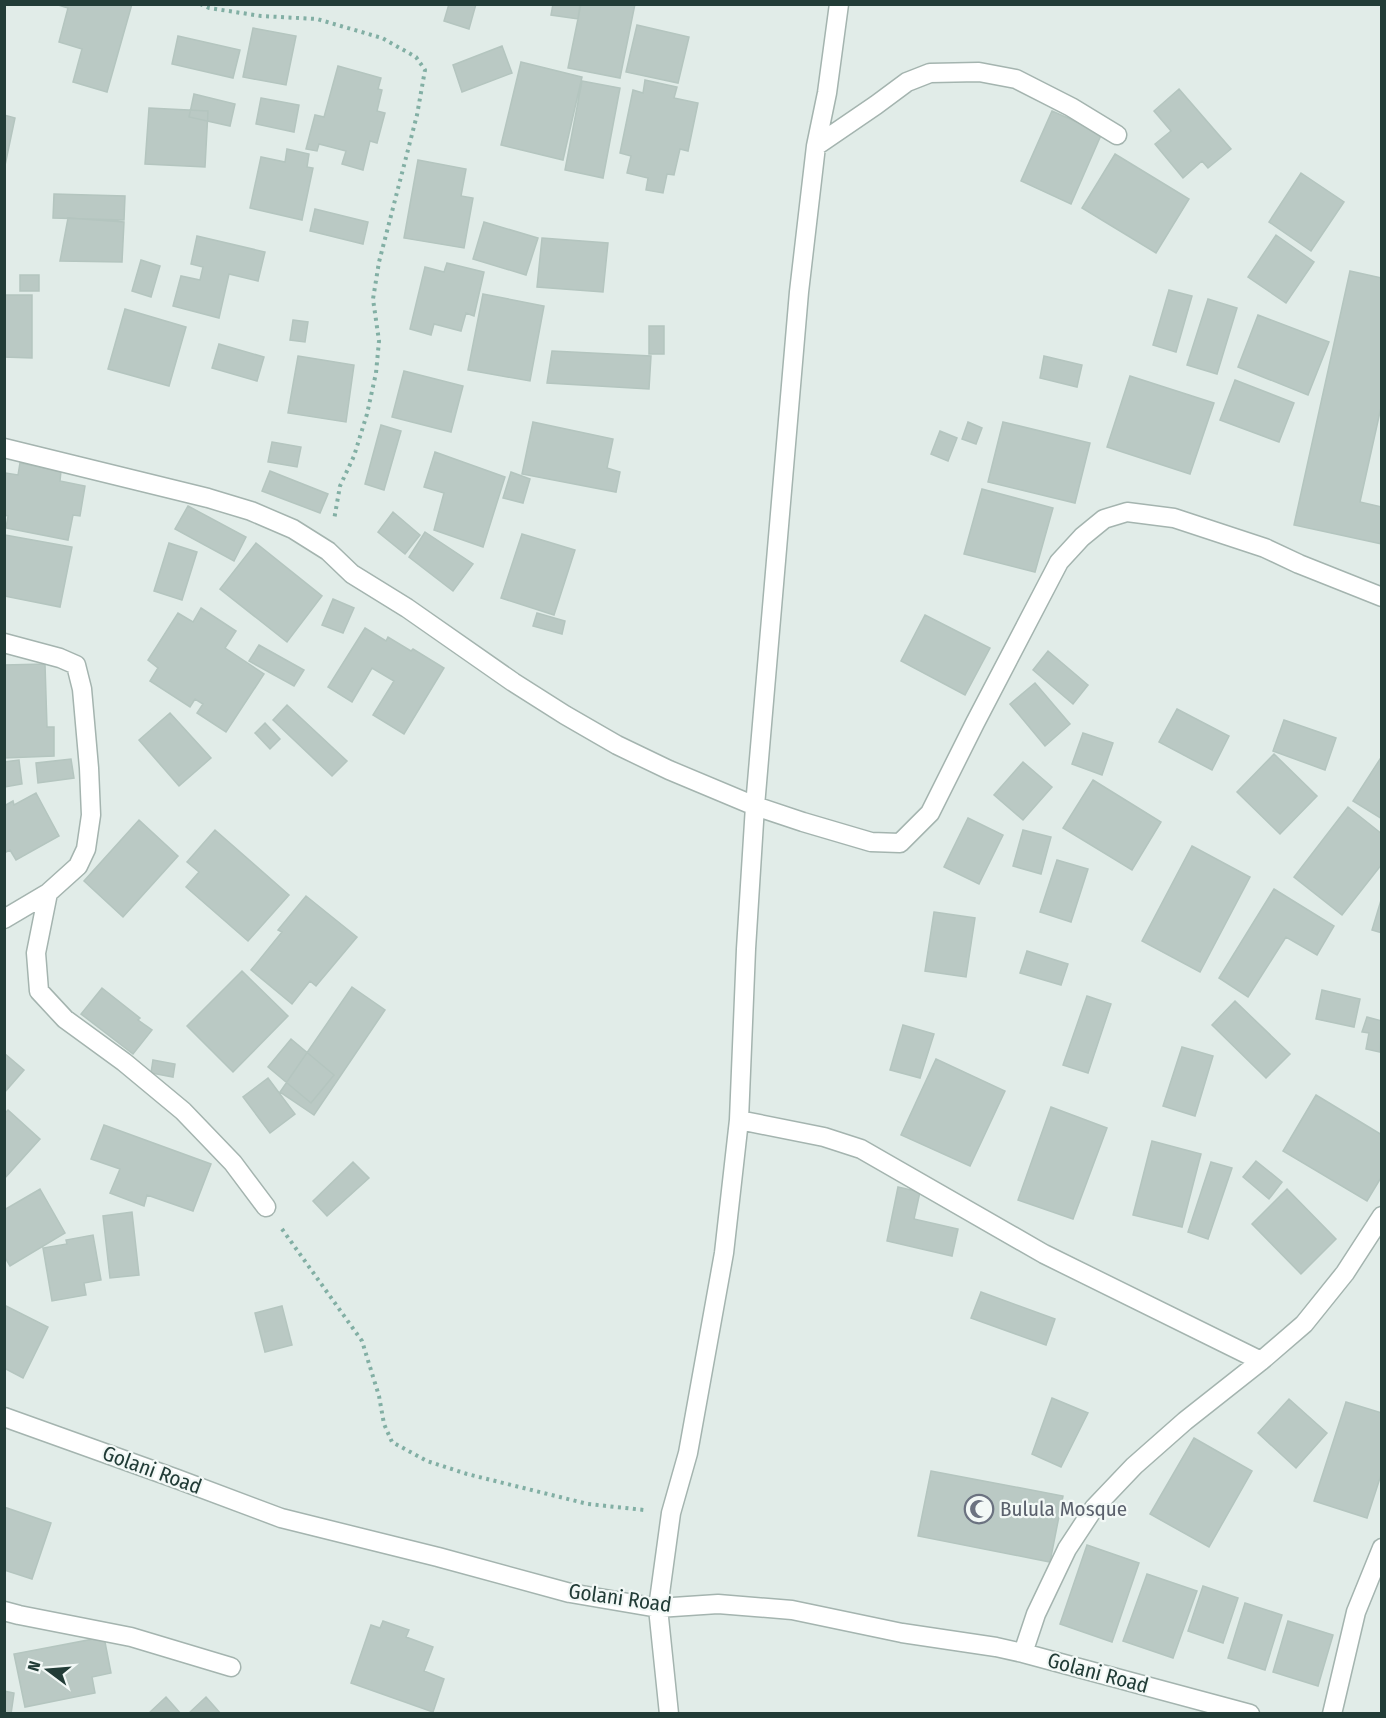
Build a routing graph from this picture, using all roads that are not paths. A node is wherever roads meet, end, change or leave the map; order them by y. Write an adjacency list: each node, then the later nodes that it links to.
1 (839, 4): 3 (street)
2 (1117, 135): 3 (street)
3 (816, 146): 7 (street)
4 (4, 448): 7 (street)
5 (1382, 597): 7 (street)
6 (4, 643): 8 (street)
7 (755, 806): 10 (street)
8 (48, 892): 9 (street); 11 (street)
9 (4, 919)
10 (739, 1120): 13 (street); 16 (street)
11 (266, 1207)
12 (1382, 1216): 13 (street)
13 (1261, 1361): 18 (street)
14 (4, 1417): 16 (street, Golani Road)
15 (1382, 1548): 22 (street)
16 (658, 1608): 18 (street, Golani Road); 20 (street)
17 (4, 1611): 19 (street)
18 (1023, 1653): 21 (street, Golani Road)
19 (231, 1667)
20 (669, 1713)
21 (1250, 1713)
22 (1332, 1713)

